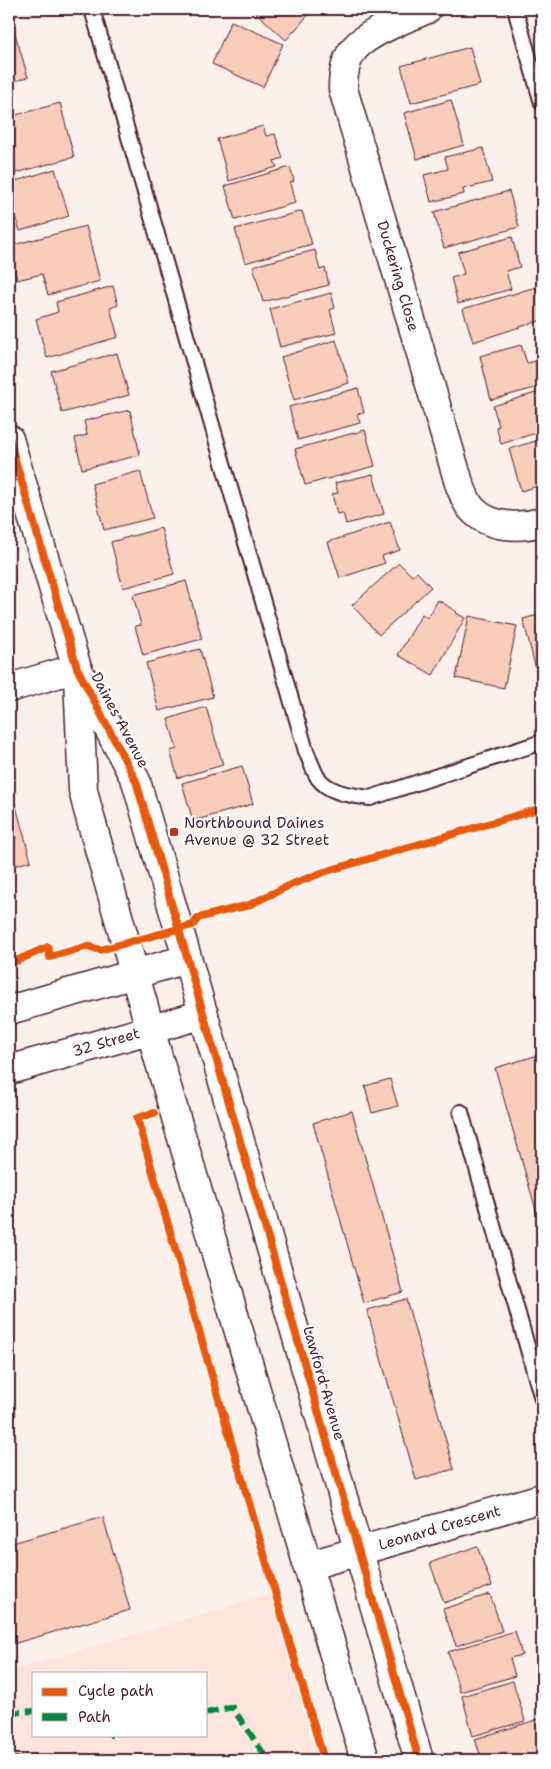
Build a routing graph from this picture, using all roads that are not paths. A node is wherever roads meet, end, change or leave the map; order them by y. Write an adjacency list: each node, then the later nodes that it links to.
1 (92, 9): 10 (lane)
2 (427, 9): 7 (street, Duckering Close)
3 (515, 9): 4 (lane)
4 (542, 103)
5 (9, 439): 6 (street, Daines Avenue)
6 (17, 499): 8 (street, Daines Avenue)
7 (542, 522)
8 (77, 668): 9 (street); 11 (street, Daines Avenue); 12 (street, Daines Avenue)
9 (9, 688)
10 (542, 742)
11 (187, 959): 12 (street); 14 (street, Daines Avenue)
12 (134, 974): 13 (street); 15 (street)
13 (9, 1010)
14 (204, 1014): 15 (street, 32 Street); 20 (street, Lawford Avenue)
15 (150, 1029): 16 (street, 32 Street); 21 (street)
16 (9, 1070)
17 (461, 1112): 18 (lane)
18 (542, 1399)
19 (542, 1498): 20 (street, Leonard Crescent)
20 (359, 1551): 21 (street, Leonard Crescent); 23 (street, Lawford Avenue)
21 (307, 1566): 22 (street)
22 (365, 1760)
23 (419, 1760)

